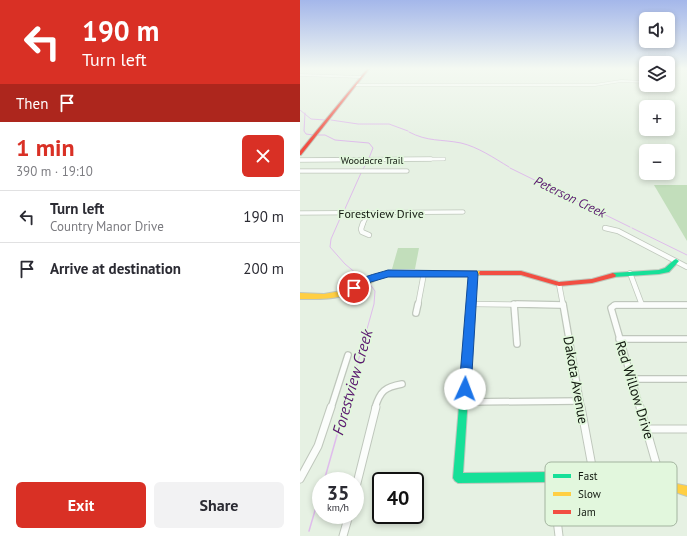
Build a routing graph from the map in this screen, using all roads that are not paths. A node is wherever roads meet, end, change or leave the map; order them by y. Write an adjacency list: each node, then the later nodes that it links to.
1 (349, 93): 2 (street)
2 (300, 154)
3 (300, 160): 4 (street, Woodacre Trail)
4 (444, 160)
5 (407, 171): 6 (street)
6 (300, 172)
7 (463, 212): 9 (street, Forestview Drive)
8 (300, 213): 9 (street, Forestview Drive)
9 (368, 213): 11 (street)
10 (605, 228): 12 (street)
11 (368, 235)
12 (676, 262): 13 (street); 15 (street)
13 (687, 268)
14 (424, 273): 16 (street); 18 (street); 24 (street)
15 (630, 273): 17 (street); 22 (street)
16 (473, 274): 17 (street); 19 (street)
17 (559, 284): 21 (street, Dakota Avenue)
18 (300, 296)
19 (472, 304): 20 (street); 33 (street)
20 (514, 304): 21 (street); 27 (street)
21 (563, 305): 32 (street, Dakota Avenue)
22 (642, 305): 23 (street); 25 (street, Red Willow Drive)
23 (687, 305)
24 (416, 313)
25 (619, 339): 26 (street); 29 (street, Red Willow Drive)
26 (687, 339)
27 (517, 344)
28 (348, 355): 40 (street)
29 (632, 379): 30 (street); 34 (street, Red Willow Drive)
30 (687, 379)
31 (402, 384): 38 (street)
32 (580, 401): 33 (street); 36 (street, Dakota Avenue)
33 (465, 402): 39 (street)
34 (646, 429): 35 (street); 37 (street, Red Willow Drive)
35 (687, 429)
36 (591, 462)
37 (656, 462)
38 (359, 472)
39 (545, 478)
40 (300, 479)
41 (677, 490): 42 (street)
42 (687, 491)
43 (346, 524): 45 (street)
44 (558, 526): 46 (street)
45 (343, 536)
46 (559, 536)

